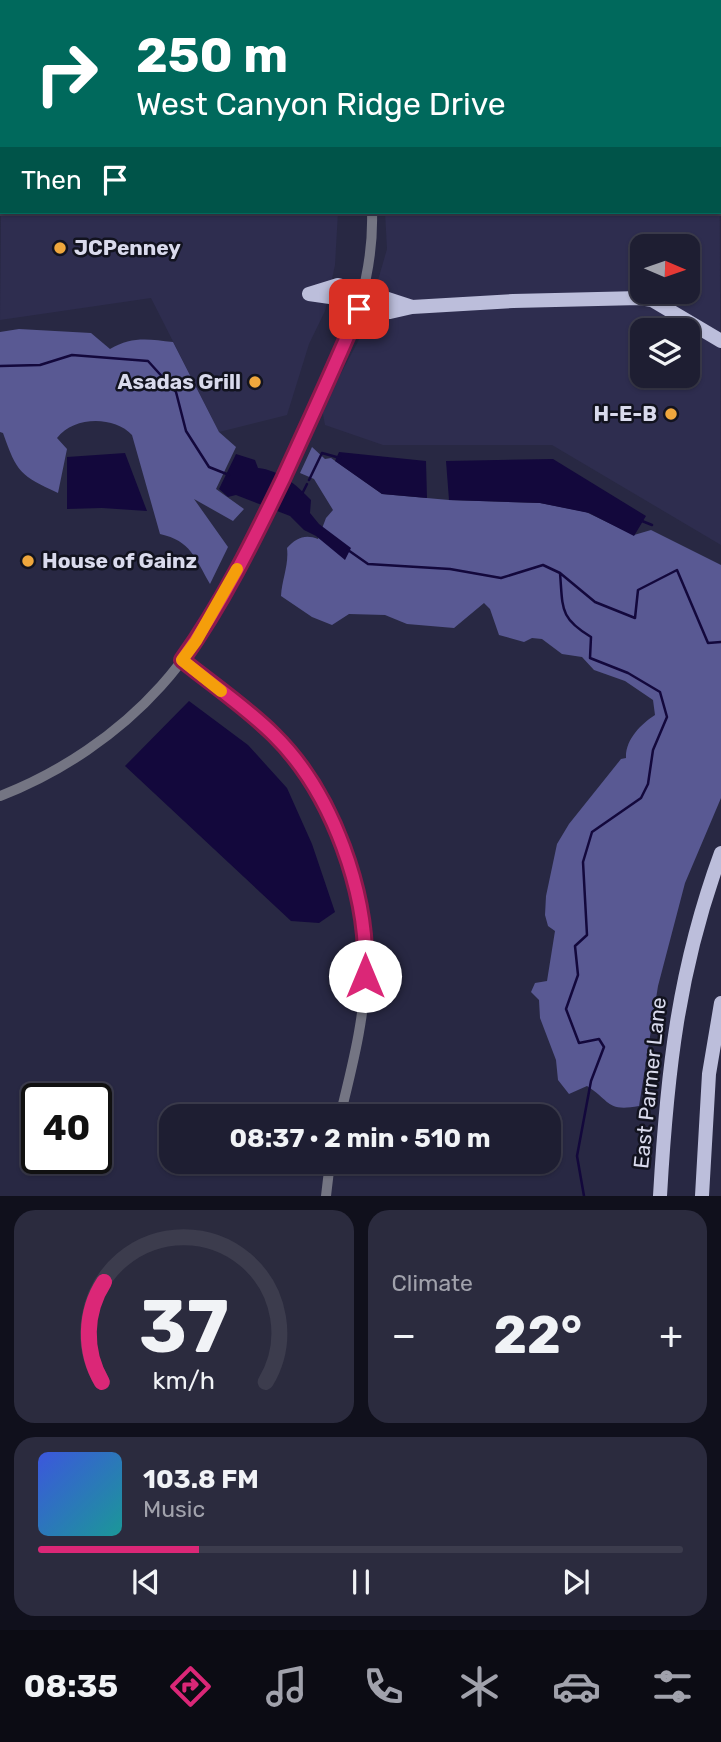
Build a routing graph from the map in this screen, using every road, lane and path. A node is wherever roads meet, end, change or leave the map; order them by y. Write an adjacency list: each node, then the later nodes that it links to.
1 (372, 214): 2 (street)
2 (363, 290): 3 (main road); 4 (street); 4 (main road)
3 (412, 307): 4 (main road); 5 (main road)
4 (359, 309): 6 (street)
5 (721, 341)
6 (182, 660): 7 (street); 10 (street)
7 (0, 796)
8 (721, 853): 13 (main road, East Parmer Lane)
9 (721, 1003): 14 (main road)
10 (343, 1104)
11 (329, 1174): 12 (street)
12 (326, 1196)
13 (660, 1196)
14 (702, 1196)

